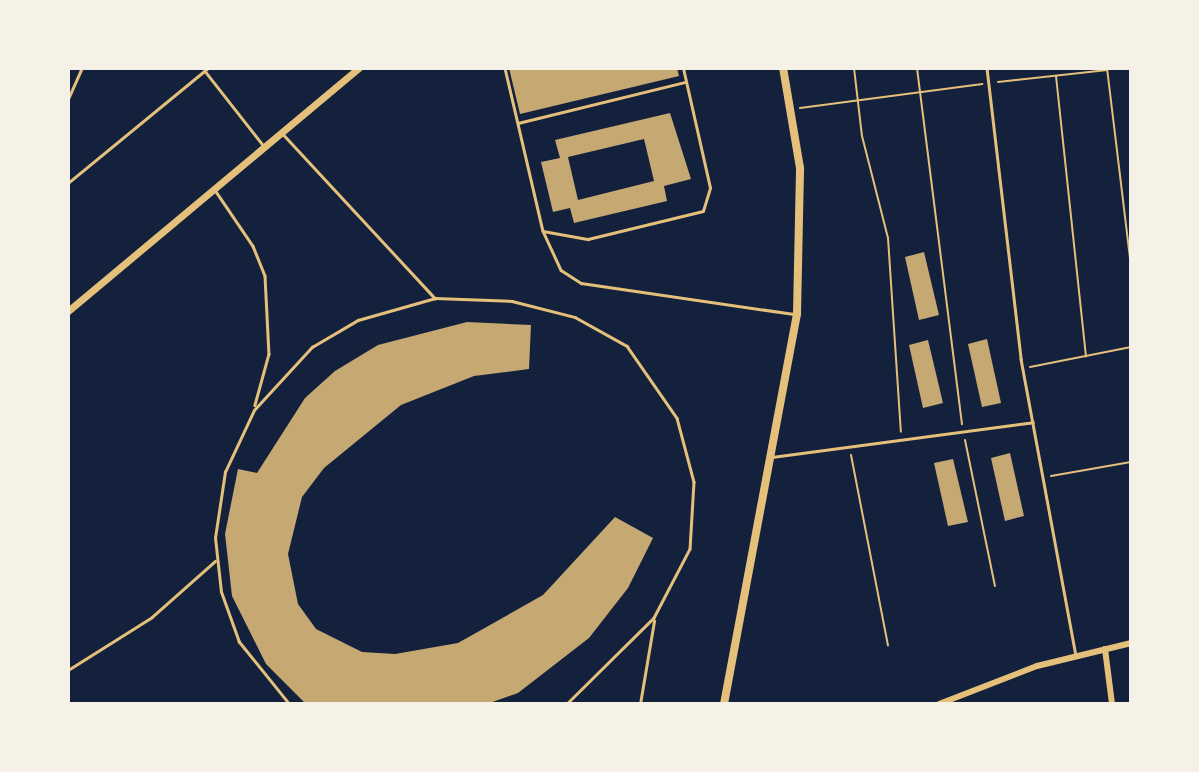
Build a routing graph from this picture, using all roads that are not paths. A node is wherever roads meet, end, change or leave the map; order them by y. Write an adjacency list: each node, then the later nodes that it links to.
1 (82, 68): 9 (lane)
2 (359, 68): 11 (street)
3 (505, 68): 10 (lane)
4 (683, 68): 8 (lane)
5 (783, 68): 18 (main road)
6 (987, 68): 20 (lane)
7 (207, 70): 12 (lane); 13 (lane)
8 (686, 82): 10 (lane); 15 (lane)
9 (68, 99)
10 (518, 124): 15 (lane)
11 (282, 133): 12 (street); 16 (lane)
12 (265, 148): 14 (street)
13 (68, 183)
14 (215, 190): 17 (street); 19 (lane)
15 (543, 231): 18 (lane)
16 (435, 298): 19 (lane); 23 (lane)
17 (68, 311)
18 (797, 314): 21 (main road)
19 (254, 410): 22 (lane)
20 (1032, 422): 21 (lane); 26 (lane)
21 (772, 457): 31 (main road)
22 (215, 561): 27 (lane); 28 (lane)
23 (654, 618): 29 (lane); 30 (lane)
24 (1131, 643): 25 (street)
25 (1105, 649): 26 (street); 33 (street)
26 (1076, 656): 32 (street)
27 (68, 670)
28 (288, 704)
29 (567, 704)
30 (640, 704)
31 (724, 704)
32 (939, 704)
33 (1112, 704)

